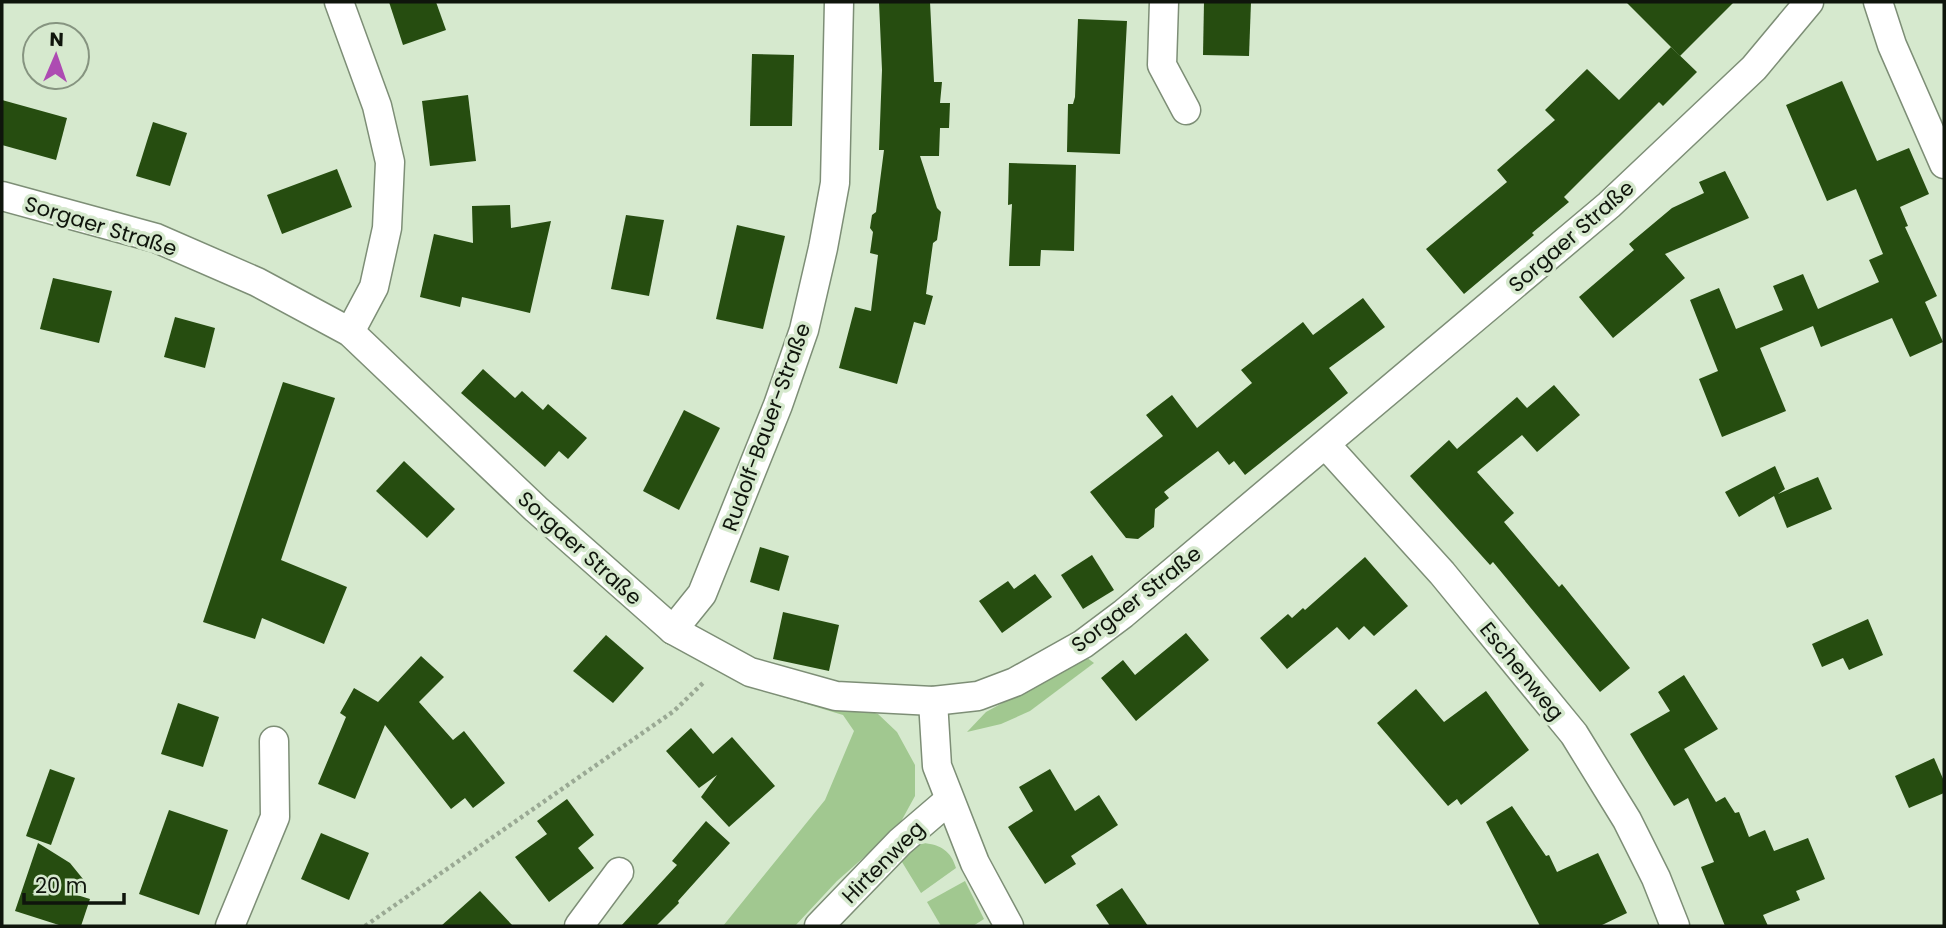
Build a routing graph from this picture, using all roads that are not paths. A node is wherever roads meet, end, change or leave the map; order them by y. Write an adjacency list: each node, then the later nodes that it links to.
1 (339, 2): 9 (street)
2 (839, 2): 11 (street, Rudolf-Bauer-Straße)
3 (1164, 2): 6 (street)
4 (1809, 2): 10 (street, Sorgaer Straße)
5 (1878, 2): 7 (street)
6 (1186, 110)
7 (1944, 164)
8 (2, 196): 9 (street, Sorgaer Straße)
9 (350, 332): 11 (street, Sorgaer Straße)
10 (1326, 444): 12 (street, Sorgaer Straße); 20 (street, Eschenweg)
11 (673, 630): 12 (street, Sorgaer Straße)
12 (933, 701): 14 (street)
13 (274, 741): 16 (street)
14 (949, 800): 18 (street, Hirtenweg); 19 (street)
15 (619, 872): 17 (street)
16 (230, 926)
17 (579, 926)
18 (819, 926)
19 (1009, 926)
20 (1675, 926)

